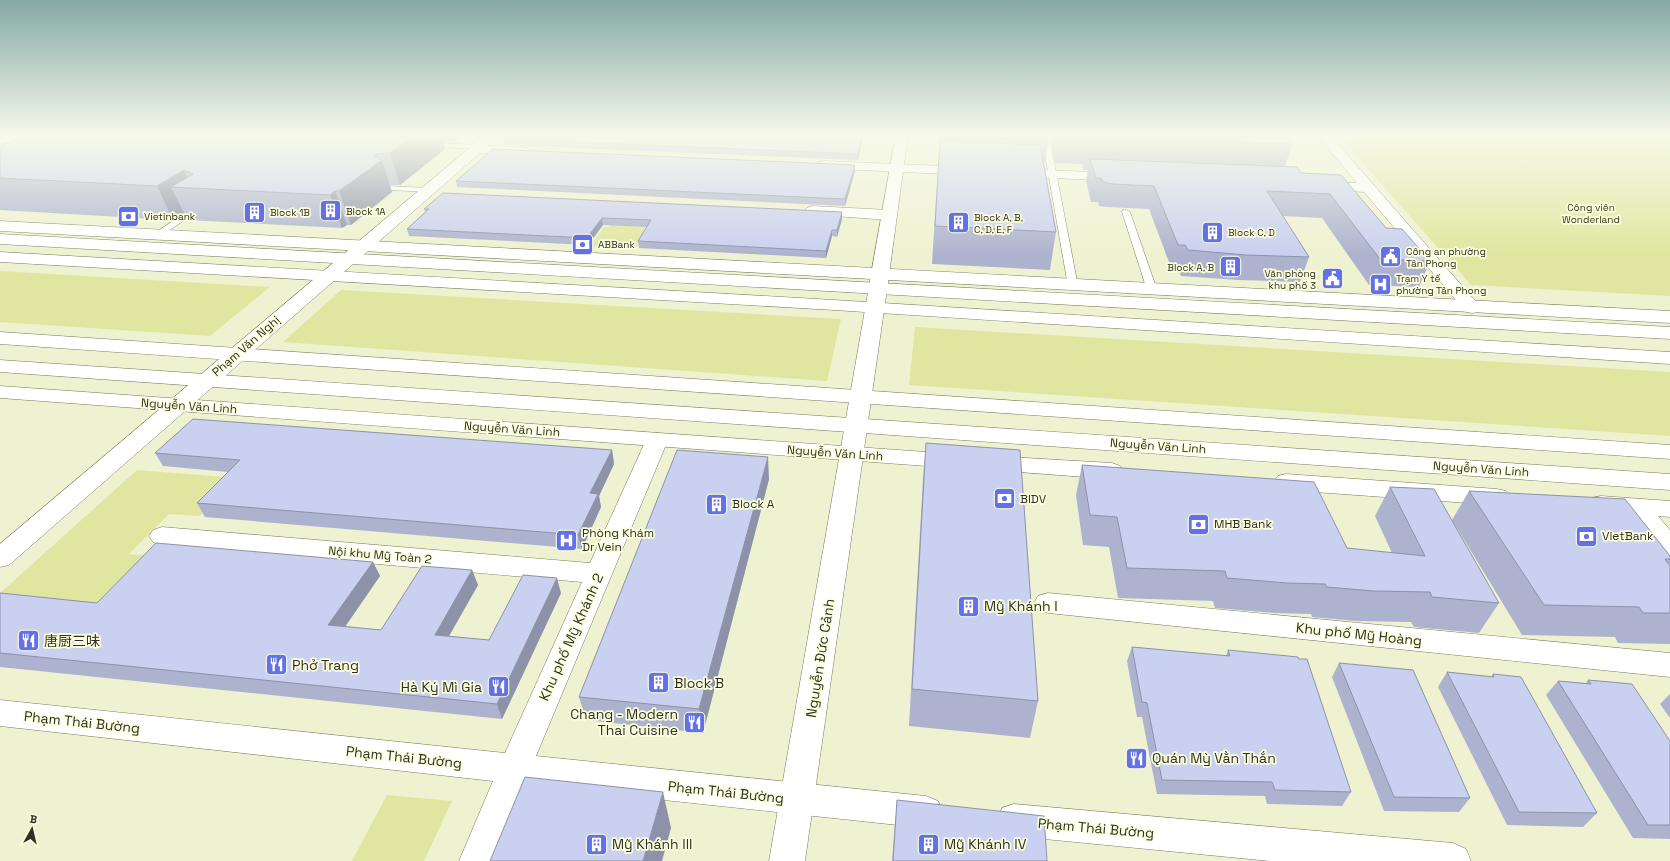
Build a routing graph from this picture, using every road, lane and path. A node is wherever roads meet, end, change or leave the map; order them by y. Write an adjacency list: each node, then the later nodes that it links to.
1 (448, 174): 10 (main road, Phạm Văn Nghị)
2 (895, 174): 15 (main road, Nguyễn Đức Cảnh)
3 (1052, 174): 23 (lane)
4 (1056, 174): 6 (main road)
5 (1356, 174): 9 (main road)
6 (1131, 178)
7 (1305, 186): 9 (main road)
8 (389, 188): 10 (lane)
9 (1368, 188): 26 (main road)
10 (428, 191): 11 (main road); 19 (main road, Phạm Văn Nghị)
11 (450, 193)
12 (202, 206): 17 (lane)
13 (795, 210): 15 (main road)
14 (1126, 212): 24 (lane)
15 (889, 215): 22 (main road, Nguyễn Đức Cảnh)
16 (0, 226): 17 (main road)
17 (156, 235): 19 (main road)
18 (0, 239): 19 (main road)
19 (355, 252): 21 (main road, Phạm Văn Nghị); 22 (main road)
20 (0, 257): 21 (main road)
21 (328, 276): 25 (main road); 31 (main road, Phạm Văn Nghị)
22 (879, 281): 23 (main road); 24 (main road); 25 (main road, Nguyễn Đức Cảnh)
23 (1073, 286): 24 (main road)
24 (1165, 295): 26 (main road); 28 (main road)
25 (875, 308): 32 (main road); 36 (main road, Nguyễn Đức Cảnh)
26 (1472, 308): 27 (main road); 28 (main road)
27 (1670, 317)
28 (1485, 323): 29 (main road)
29 (1670, 333)
30 (0, 338): 31 (main road)
31 (237, 353): 34 (main road, Phạm Văn Nghị); 36 (main road)
32 (1670, 358)
33 (0, 366): 34 (main road, Nguyễn Văn Linh)
34 (206, 380): 37 (main road, Phạm Văn Nghị); 38 (main road, Nguyễn Văn Linh)
35 (0, 392): 37 (main road, Nguyễn Văn Linh)
36 (861, 397): 38 (main road, Nguyễn Đức Cảnh); 40 (main road)
37 (177, 405): 39 (main road, Nguyễn Văn Linh); 51 (main road, Phạm Văn Nghị)
38 (857, 425): 41 (main road, Nguyễn Đức Cảnh); 44 (main road, Nguyễn Văn Linh)
39 (657, 440): 41 (main road, Nguyễn Văn Linh); 52 (main road, Khu phố Mỹ Khánh 2)
40 (1670, 452)
41 (852, 454): 42 (main road, Nguyễn Văn Linh); 57 (main road, Nguyễn Đức Cảnh)
42 (1134, 472)
43 (1268, 481): 45 (main road)
44 (1670, 482)
45 (1519, 498)
46 (1581, 503): 47 (main road)
47 (1636, 506): 48 (main road); 50 (main road)
48 (1670, 509)
49 (162, 536): 52 (main road, Nội khu Mỹ Toàn 2)
50 (1670, 547)
51 (0, 558)
52 (599, 574): 56 (main road, Khu phố Mỹ Khánh 2)
53 (1048, 603): 54 (main road, Khu phố Mỹ Hoàng)
54 (1670, 665)
55 (0, 713): 56 (main road, Phạm Thái Bường)
56 (514, 769): 57 (main road, Phạm Thái Bường); 58 (main road, Khu phố Mỹ Khánh 2)
57 (798, 800): 59 (main road, Nguyễn Đức Cảnh); 60 (main road, Phạm Thái Bường)
58 (476, 861)
59 (788, 861)
60 (1453, 861)

